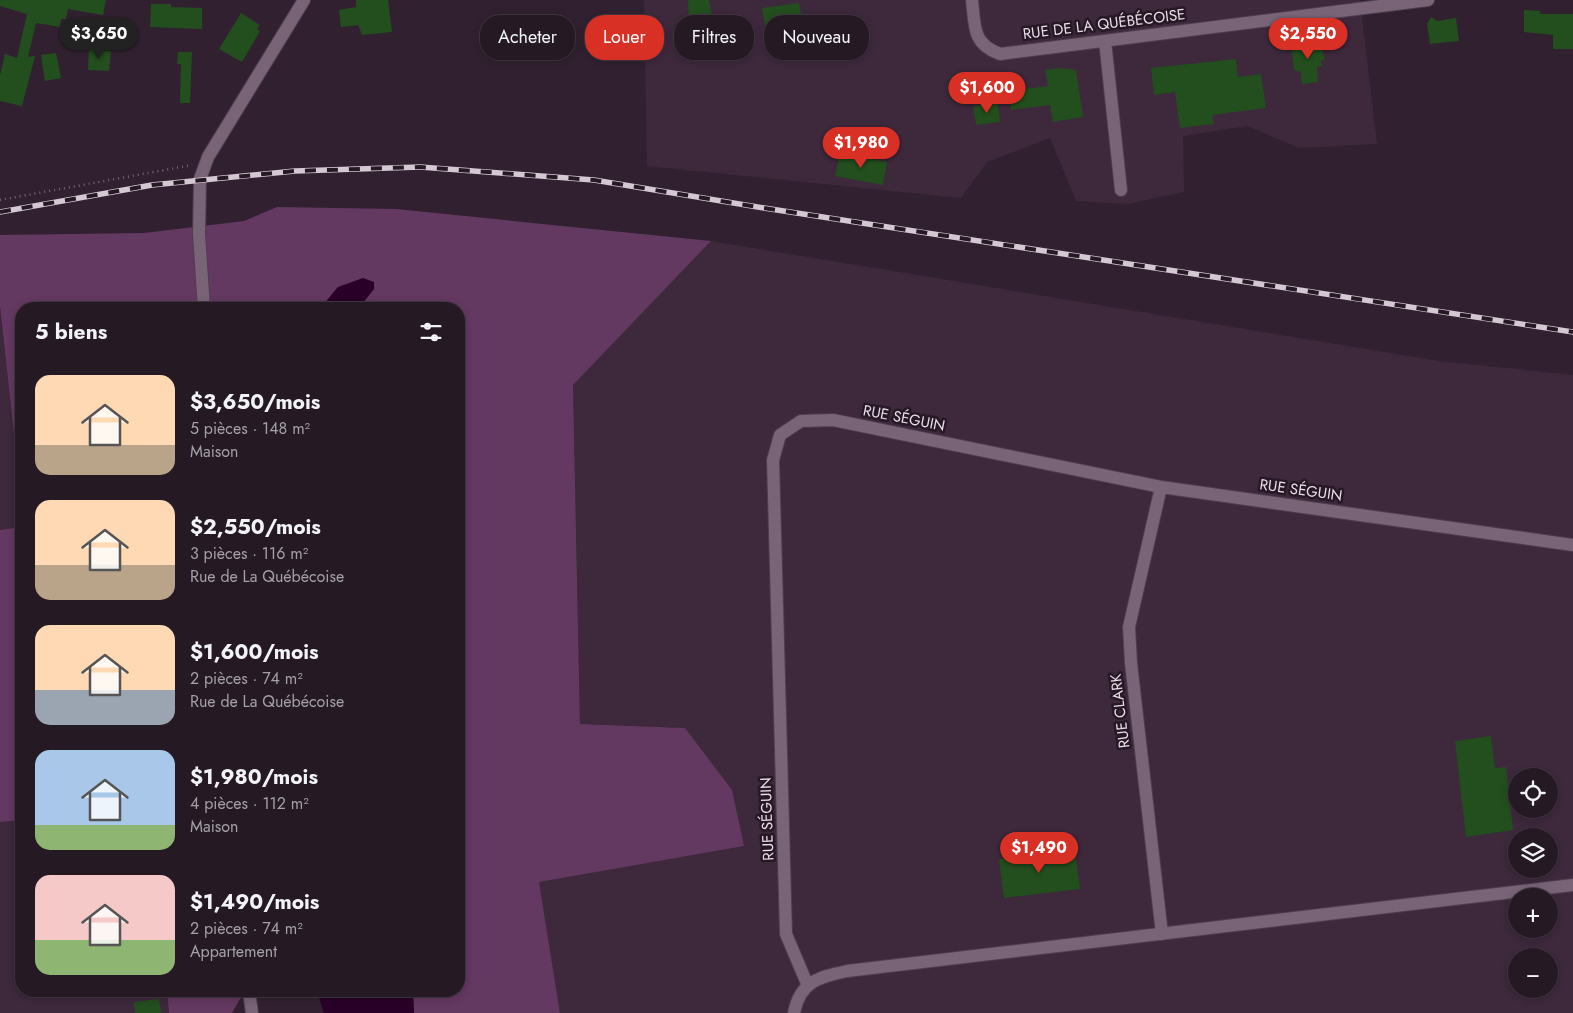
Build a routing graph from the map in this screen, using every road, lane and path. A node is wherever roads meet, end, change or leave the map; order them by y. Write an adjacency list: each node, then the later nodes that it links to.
1 (304, 0): 6 (street)
2 (972, 0): 5 (street, RUE DE LA QUÉBÉCOISE)
3 (1428, 0): 4 (street, RUE DE LA QUÉBÉCOISE)
4 (1343, 5): 5 (street, RUE DE LA QUÉBÉCOISE)
5 (1105, 41): 7 (street)
6 (206, 162): 8 (path); 9 (street)
7 (1121, 190)
8 (0, 200)
9 (204, 302)
10 (1161, 487): 11 (street, RUE SÉGUIN); 13 (street, RUE CLARK); 14 (street, RUE SÉGUIN)
11 (1573, 545)
12 (1573, 885): 13 (street)
13 (1162, 934): 14 (street)
14 (808, 986): 17 (street)
15 (250, 997): 16 (street)
16 (252, 1013)
17 (794, 1013)

